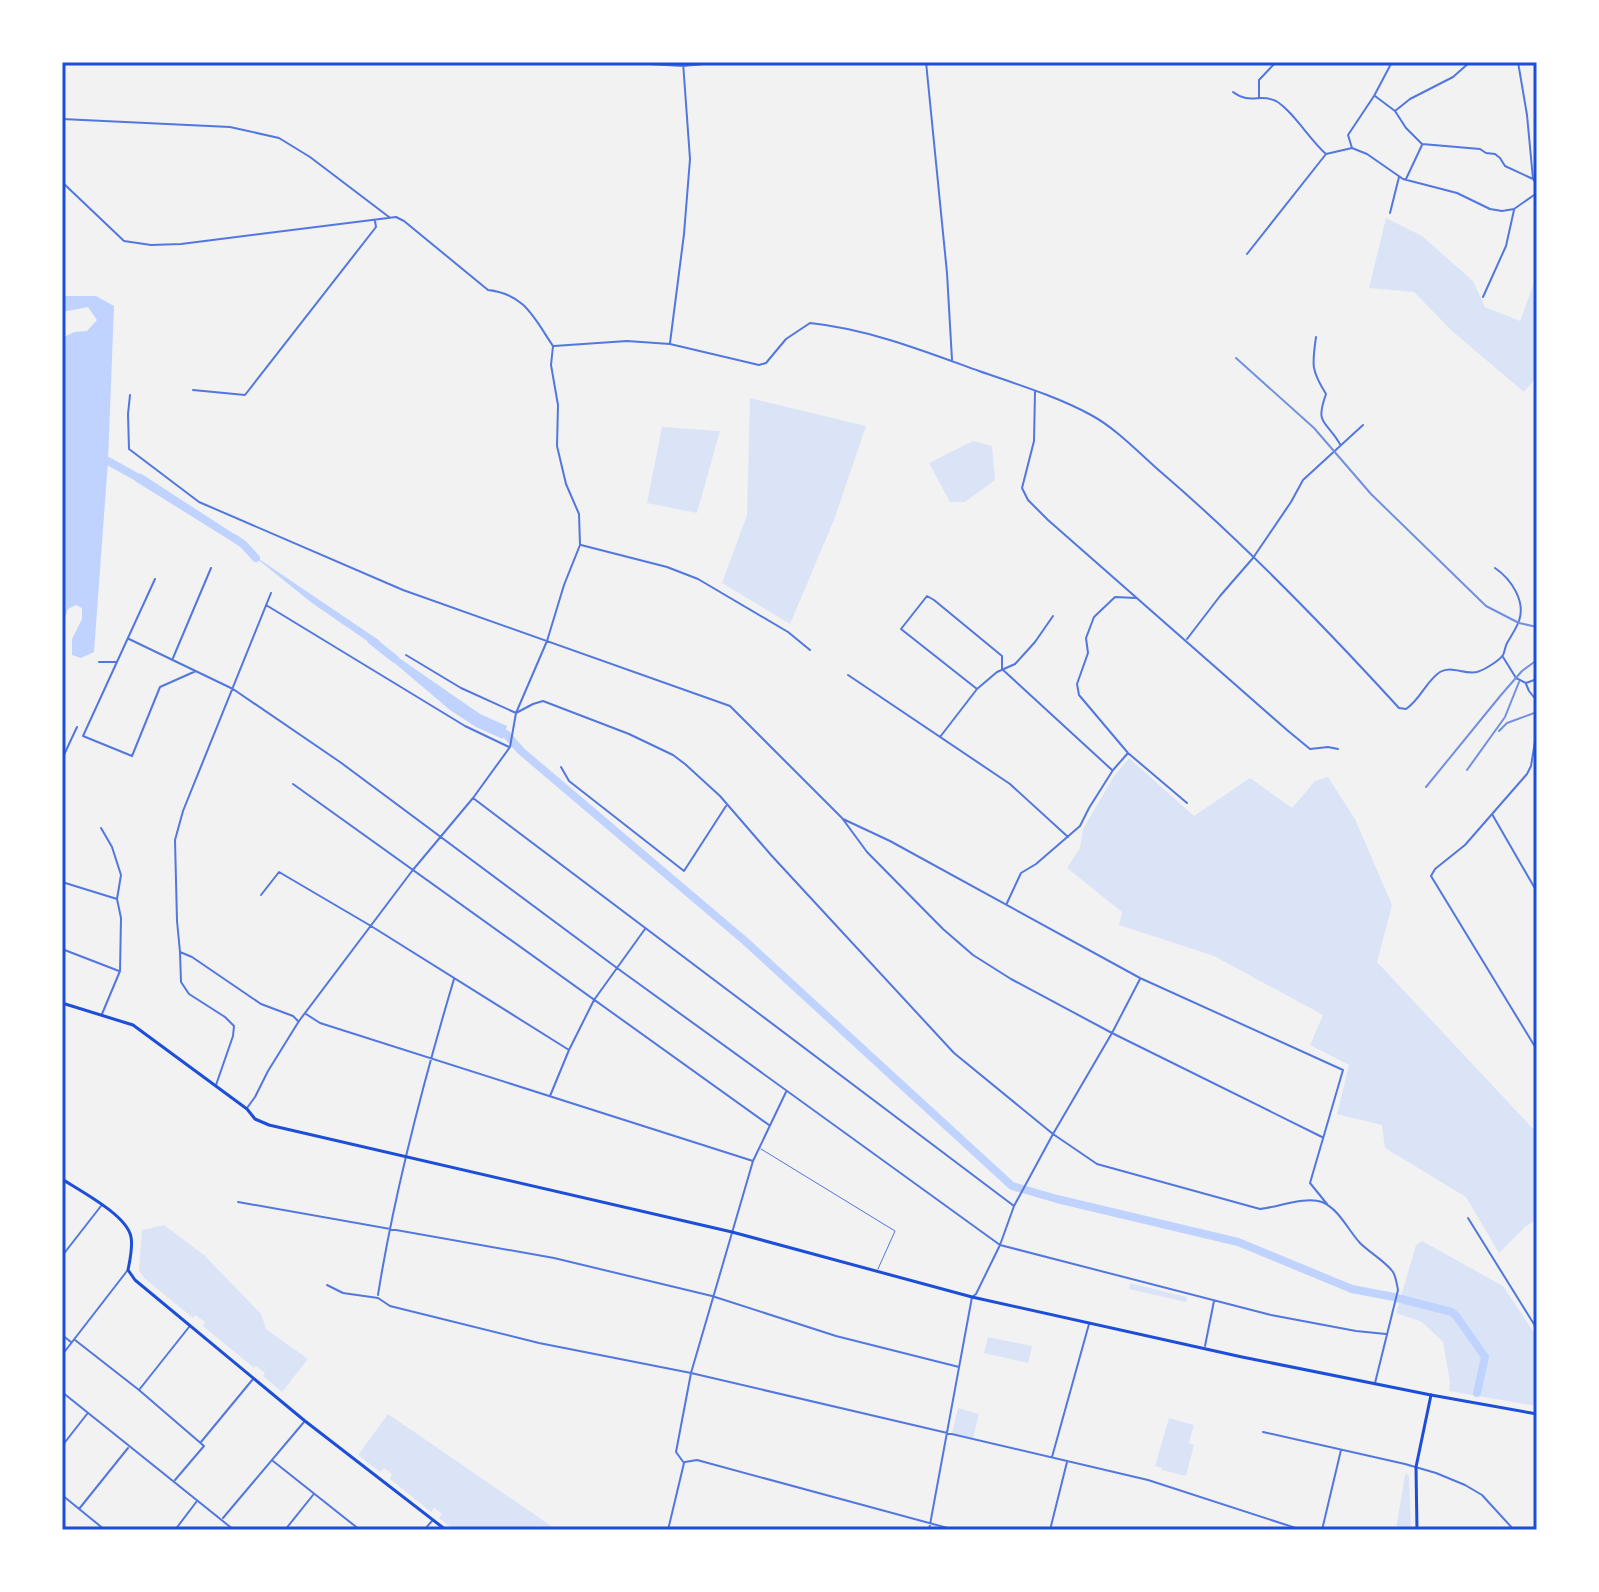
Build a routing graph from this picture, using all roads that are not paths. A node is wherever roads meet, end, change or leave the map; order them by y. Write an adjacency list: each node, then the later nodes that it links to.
1 (614, 62): 8 (street)
2 (726, 62): 8 (street)
3 (926, 62): 32 (street)
4 (1276, 62): 11 (street)
5 (1392, 62): 10 (street)
6 (1470, 62): 12 (street)
7 (1518, 62): 19 (street)
8 (683, 64): 30 (street)
9 (1233, 92): 11 (street)
10 (1374, 96): 12 (street); 15 (street)
11 (1259, 98): 16 (street)
12 (1395, 111): 14 (street)
13 (62, 119): 25 (street)
14 (1422, 144): 18 (street); 19 (street)
15 (1352, 148): 16 (street); 17 (street)
16 (1326, 154): 27 (street)
17 (1399, 176): 18 (street); 24 (street)
18 (1406, 179): 23 (street)
19 (1533, 179): 21 (street)
20 (62, 182): 26 (street)
21 (1537, 185)
22 (1537, 193): 23 (street)
23 (1514, 209): 28 (street)
24 (1390, 213)
25 (389, 217): 26 (street); 31 (street)
26 (375, 220): 33 (street)
27 (1247, 254)
28 (1483, 297)
29 (1316, 337): 37 (street)
30 (670, 344): 31 (street); 32 (street)
31 (553, 346): 38 (street)
32 (952, 361): 34 (street)
33 (193, 390)
34 (1035, 391): 39 (street); 44 (street)
35 (130, 395): 49 (street)
36 (1363, 425): 37 (street)
37 (1341, 445): 39 (street)
38 (580, 545): 49 (street); 50 (street)
39 (1253, 558): 48 (street); 52 (street)
40 (211, 568): 53 (street)
41 (1495, 568): 52 (street)
42 (155, 579): 47 (street)
43 (271, 593): 45 (street)
44 (1137, 598): 48 (street); 70 (street)
45 (266, 605): 61 (street); 68 (street)
46 (1053, 616): 56 (street)
47 (129, 639): 53 (street); 55 (street)
48 (1186, 640): 69 (street)
49 (547, 641): 64 (street); 79 (street)
50 (810, 650)
51 (406, 655): 64 (street)
52 (1502, 656): 60 (street)
53 (172, 659): 57 (street)
54 (99, 662): 55 (street)
55 (118, 662): 57 (street)
56 (1002, 669): 62 (street); 62 (street); 73 (street)
57 (196, 671): 61 (street)
58 (848, 675): 67 (street)
59 (1537, 679): 60 (street)
60 (1526, 683): 63 (street)
61 (233, 689): 81 (street); 92 (street)
62 (977, 689): 67 (street)
63 (1537, 701)
64 (516, 713): 68 (street); 77 (street)
65 (77, 727): 71 (street)
66 (1537, 729): 78 (street)
67 (940, 738): 82 (street)
68 (510, 747): 75 (street)
69 (1338, 749)
70 (1128, 753): 73 (street); 76 (street)
71 (62, 759)
72 (561, 767): 77 (street)
73 (1113, 770): 82 (street)
74 (293, 784): 83 (street)
75 (473, 798): 81 (street); 90 (street)
76 (1187, 803)
77 (727, 804): 111 (street)
78 (1492, 813): 85 (street); 104 (street)
79 (842, 818): 88 (street); 102 (street)
80 (101, 828): 87 (street)
81 (441, 837): 83 (street); 93 (street)
82 (1068, 837): 88 (street)
83 (412, 871): 89 (street); 97 (street)
84 (62, 882): 87 (street)
85 (1537, 892)
86 (261, 895): 89 (street)
87 (117, 899): 94 (street)
88 (1006, 905): 96 (street)
89 (371, 926): 95 (street); 99 (street)
90 (645, 929): 93 (street); 119 (street)
91 (62, 949): 94 (street)
92 (180, 952): 101 (street); 106 (street)
93 (617, 968): 97 (street); 107 (street)
94 (120, 971): 100 (street)
95 (454, 978): 103 (street); 105 (street)
96 (1140, 978): 102 (street); 112 (street)
97 (594, 1000): 103 (street); 110 (street)
98 (62, 1003): 100 (main road)
99 (305, 1013): 101 (street); 105 (street)
100 (102, 1015): 106 (main road)
101 (299, 1021): 109 (street)
102 (1112, 1033): 111 (street); 112 (street)
103 (569, 1050): 108 (street)
104 (1537, 1050)
105 (430, 1059): 108 (street); 114 (street)
106 (216, 1086): 109 (main road)
107 (787, 1091): 110 (street); 124 (street)
108 (549, 1097): 115 (street)
109 (247, 1109): 114 (main road)
110 (769, 1125): 113 (street)
111 (1053, 1134): 119 (street); 120 (street)
112 (1322, 1137): 120 (street)
113 (759, 1148): 115 (street); 127 (lane)
114 (407, 1158): 122 (street); 123 (main road)
115 (753, 1161): 123 (street)
116 (62, 1179): 118 (main road)
117 (238, 1202): 122 (street)
118 (102, 1205): 125 (street); 126 (main road)
119 (1014, 1206): 124 (street)
120 (1328, 1206): 136 (street)
121 (1468, 1218): 135 (street)
122 (389, 1228): 129 (street); 131 (street)
123 (732, 1232): 127 (main road); 129 (street)
124 (1000, 1245): 130 (street); 132 (street)
125 (62, 1256)
126 (128, 1270): 134 (main road); 138 (street)
127 (877, 1273): 130 (main road)
128 (327, 1285): 131 (street)
129 (712, 1296): 141 (street); 142 (street)
130 (972, 1297): 133 (main road); 141 (street)
131 (378, 1298): 142 (street)
132 (1214, 1301): 136 (street); 139 (street)
133 (1089, 1323): 139 (main road); 157 (street)
134 (190, 1326): 143 (main road); 145 (street)
135 (1537, 1329)
136 (1386, 1334): 144 (street)
137 (62, 1335): 138 (street)
138 (73, 1341): 140 (street); 145 (street)
139 (1205, 1347): 144 (main road)
140 (62, 1355)
141 (959, 1367): 152 (street)
142 (691, 1373): 152 (street); 160 (street)
143 (254, 1378): 150 (main road); 153 (street)
144 (1375, 1384): 147 (main road)
145 (139, 1390): 153 (street)
146 (62, 1392): 148 (street)
147 (1431, 1395): 149 (main road); 161 (main road)
148 (88, 1413): 154 (street); 155 (street)
149 (1537, 1414)
150 (305, 1421): 158 (street); 168 (main road)
151 (1263, 1432): 156 (street)
152 (947, 1434): 157 (street); 169 (street)
153 (203, 1444): 162 (street)
154 (62, 1446)
155 (129, 1447): 162 (street); 166 (street)
156 (1341, 1450): 161 (street); 182 (street)
157 (1052, 1458): 159 (street)
158 (273, 1460): 163 (street); 167 (street)
159 (1067, 1461): 180 (street); 181 (street)
160 (684, 1463): 169 (street); 177 (street)
161 (1416, 1467): 183 (main road); 184 (street)
162 (174, 1481): 165 (street)
163 (314, 1494): 170 (street); 174 (street)
164 (62, 1495): 166 (street)
165 (198, 1500): 167 (street); 172 (street)
166 (79, 1509): 171 (street)
167 (222, 1520): 173 (street)
168 (432, 1520): 175 (street); 176 (main road)
169 (930, 1523): 178 (street); 179 (street)
170 (357, 1529)
171 (105, 1530)
172 (175, 1530)
173 (234, 1530)
174 (285, 1530)
175 (424, 1530)
176 (446, 1530)
177 (668, 1530)
178 (929, 1530)
179 (955, 1530)
180 (1050, 1530)
181 (1302, 1530)
182 (1322, 1530)
183 (1417, 1530)
184 (1514, 1530)

